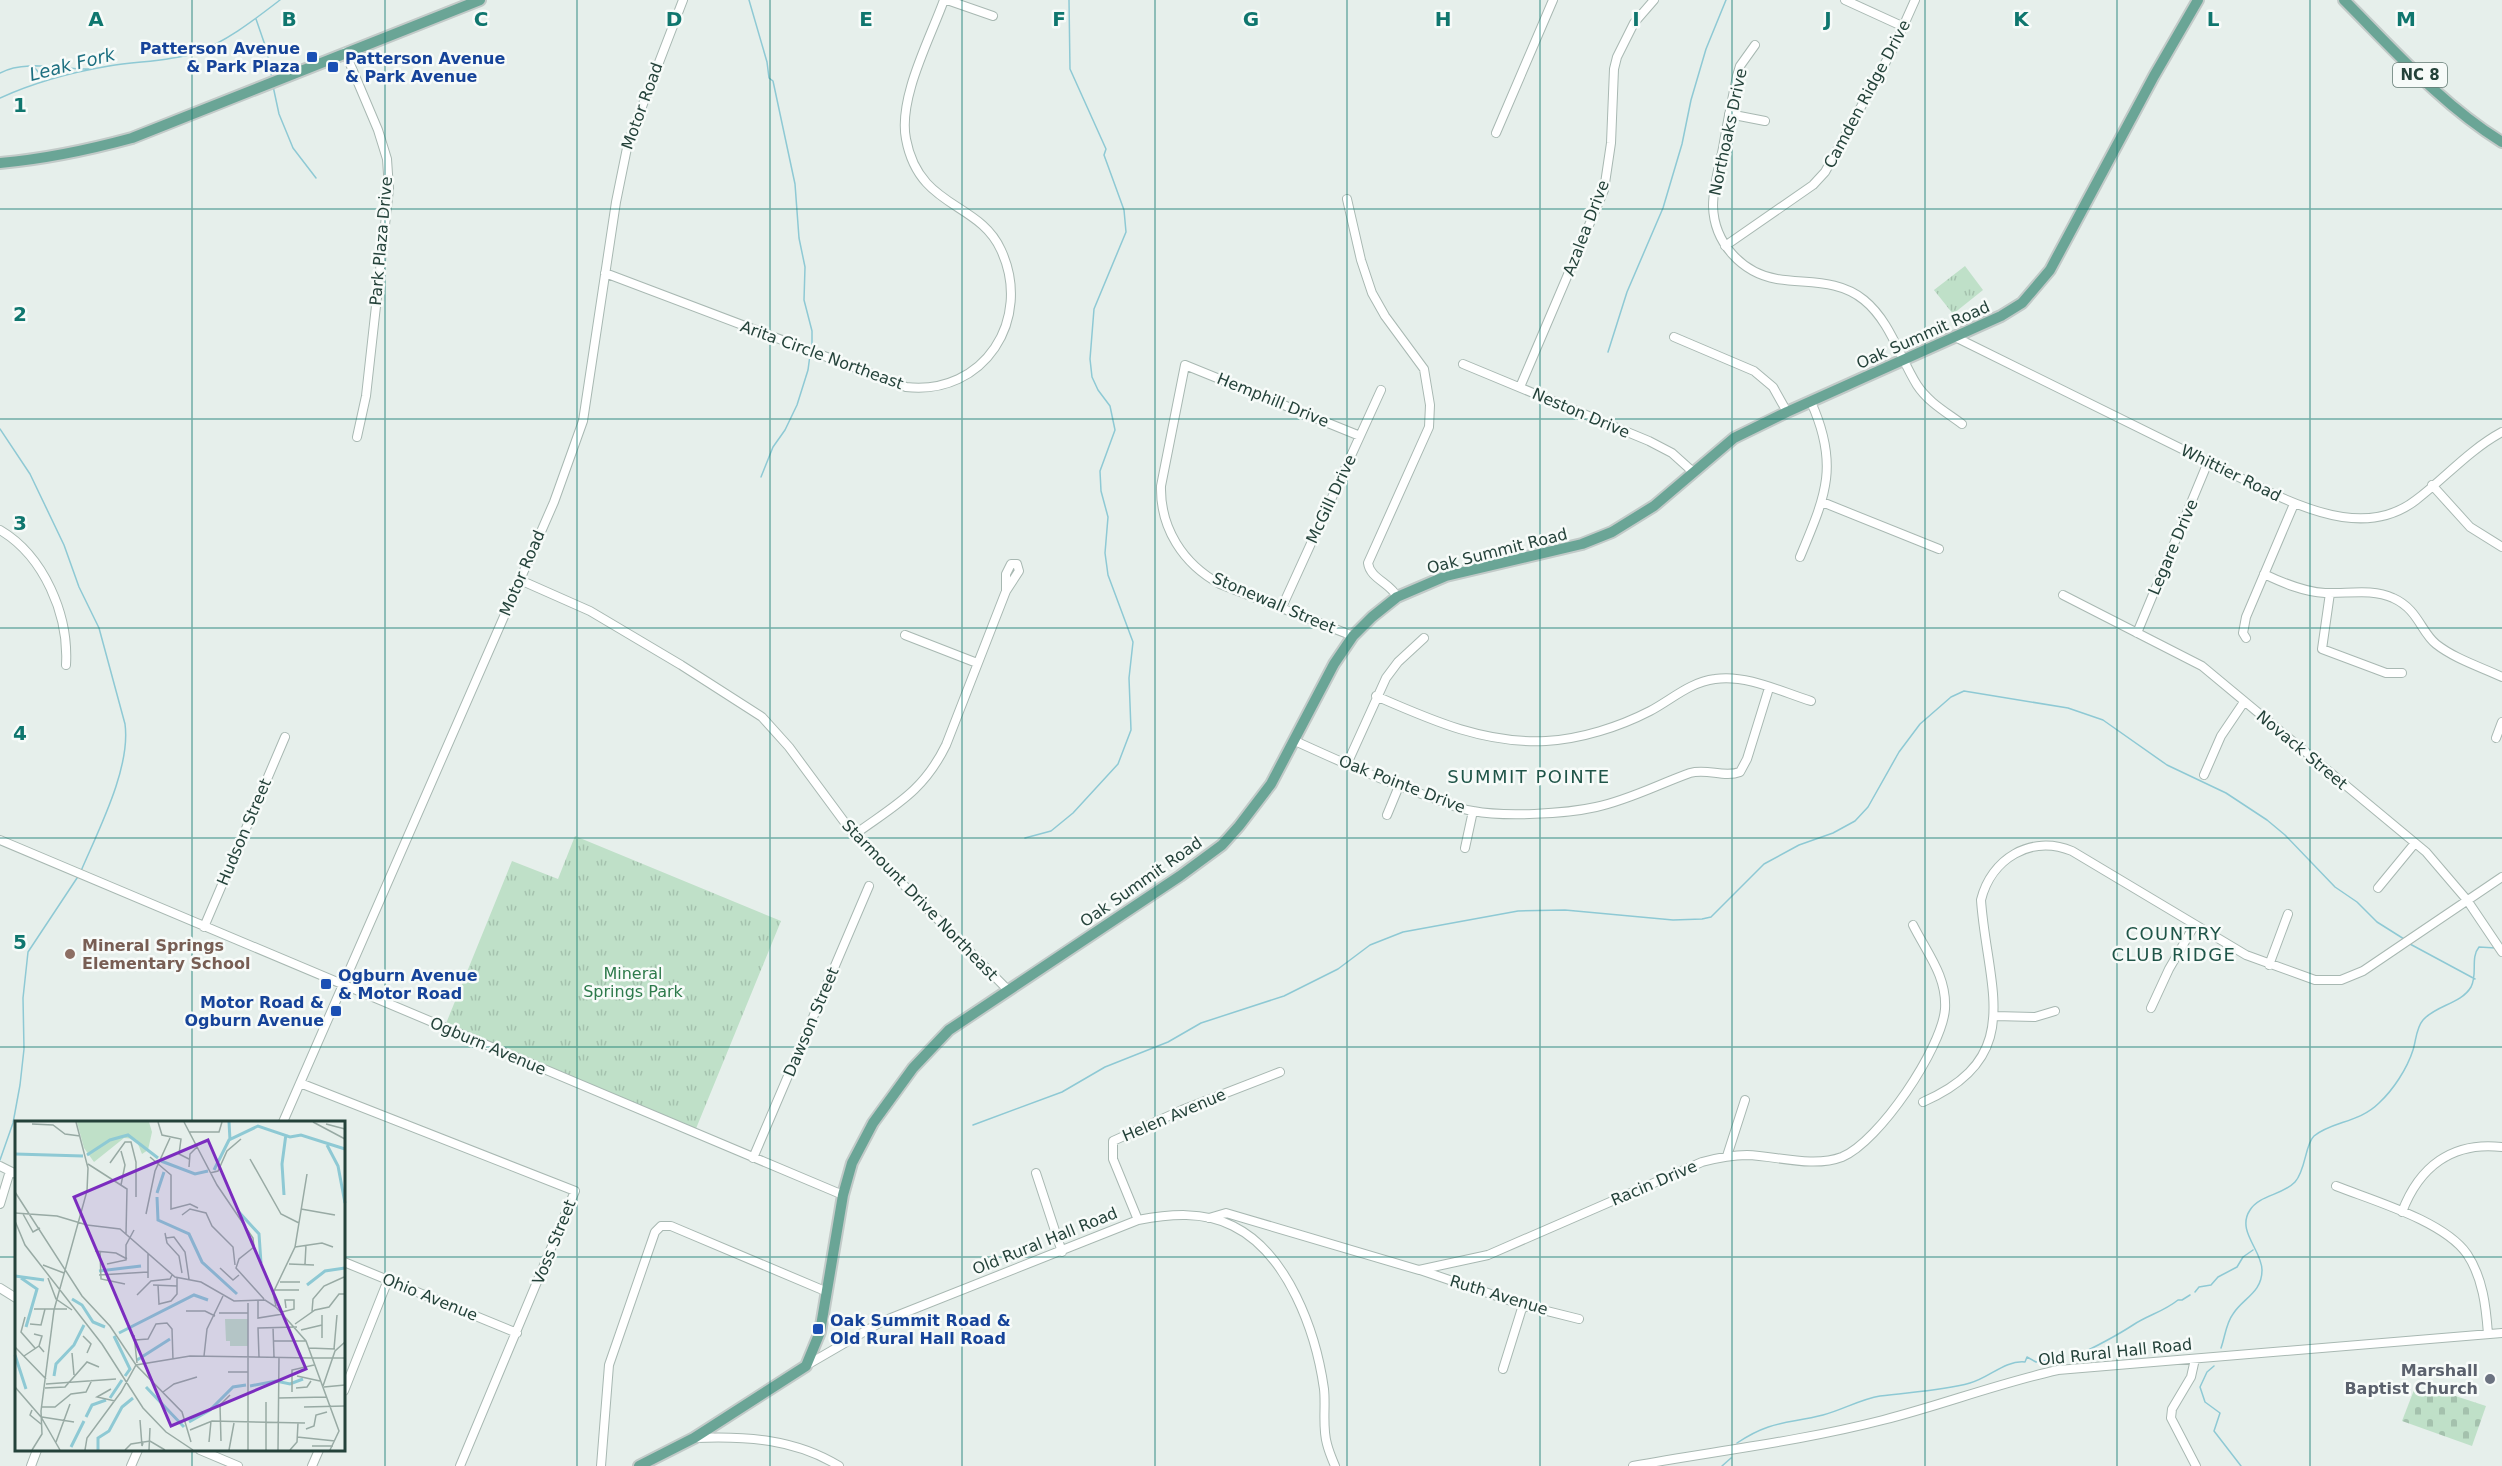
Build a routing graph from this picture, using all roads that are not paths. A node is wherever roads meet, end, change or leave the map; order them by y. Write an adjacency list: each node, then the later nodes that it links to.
1 (480, 0): 13 (main road)
2 (683, 0): 21 (street, Motor Road)
3 (946, 0): 10 (street); 21 (street, Arita Circle Northeast)
4 (1553, 0): 16 (street)
5 (1654, 0): 27 (street, Azalea Drive)
6 (1845, 0): 11 (street)
7 (1915, 0): 11 (street, Camden Ridge Drive)
8 (2198, 0): 23 (main road, Oak Summit Road)
9 (2344, 0): 17 (main road, NC 8)
10 (993, 16)
11 (1904, 27): 20 (street, Camden Ridge Drive)
12 (1755, 45): 14 (street, Northoaks Drive)
13 (345, 52): 18 (main road); 33 (street, Park Plaza Drive)
14 (1729, 114): 15 (street); 20 (street, Northoaks Drive)
15 (1765, 121)
16 (1496, 133)
17 (2502, 142)
18 (0, 163)
19 (1347, 199): 49 (street)
20 (1725, 246): 24 (street, Northoaks Drive)
21 (605, 273): 45 (street, Motor Road)
22 (1674, 337): 30 (street)
23 (1955, 337): 24 (main road, Oak Summit Road); 35 (street, Whittier Road)
24 (1904, 360): 29 (main road, Oak Summit Road); 31 (street, Northoaks Drive)
25 (1463, 364): 27 (street, Neston Drive)
26 (1185, 365): 34 (street, Hemphill Drive); 50 (street, Stonewall Street)
27 (1520, 387): 36 (street, Neston Drive)
28 (1381, 390): 34 (street, McGill Drive)
29 (1811, 402): 30 (main road, Oak Summit Road); 38 (street)
30 (1786, 412): 36 (main road, Oak Summit Road)
31 (1962, 424)
32 (2502, 432): 37 (street, Whittier Road)
33 (357, 436)
34 (1360, 436): 50 (street, McGill Drive)
35 (2208, 462): 39 (street, Whittier Road); 51 (street, Legare Drive)
36 (1692, 471): 49 (main road, Oak Summit Road)
37 (2432, 485): 39 (street, Whittier Road); 41 (street)
38 (1822, 502): 42 (street); 43 (street)
39 (2294, 504): 44 (street)
40 (0, 530): 57 (street)
41 (2502, 547)
42 (1939, 549)
43 (1800, 557)
44 (2264, 574): 47 (street); 55 (street)
45 (520, 580): 73 (street, Starmount Drive Northeast); 87 (street, Motor Road)
46 (1006, 591): 56 (street)
47 (2330, 593): 58 (street); 59 (street)
48 (2063, 595): 51 (street, Novack Street)
49 (1397, 597): 53 (main road, Oak Summit Road)
50 (1282, 607): 53 (street, Stonewall Street)
51 (2137, 633): 63 (street, Novack Street)
52 (905, 635): 56 (street)
53 (1353, 636): 67 (main road, Oak Summit Road)
54 (1425, 638): 61 (street)
55 (2246, 638)
56 (977, 663): 73 (street)
57 (66, 665)
58 (2402, 672)
59 (2502, 677)
60 (1769, 688): 61 (street); 62 (street); 71 (street, Oak Pointe Drive)
61 (1376, 696): 68 (street)
62 (1811, 701)
63 (2244, 702): 69 (street); 75 (street, Novack Street)
64 (2502, 722): 66 (street)
65 (285, 736): 84 (street, Hudson Street)
66 (2496, 738)
67 (1295, 741): 68 (street, Oak Pointe Drive); 88 (main road, Oak Summit Road)
68 (1347, 764): 70 (street, Oak Pointe Drive)
69 (2204, 775)
70 (1399, 786): 71 (street, Oak Pointe Drive); 72 (street)
71 (1473, 812): 76 (street)
72 (1387, 815)
73 (854, 835): 88 (street, Starmount Drive Northeast)
74 (0, 840): 84 (street, Ogburn Avenue)
75 (2415, 843): 79 (street); 80 (street, Novack Street)
76 (1465, 848)
77 (2502, 877): 80 (street)
78 (869, 886): 99 (street, Dawson Street)
79 (2378, 888)
80 (2467, 900): 85 (street, Novack Street); 86 (street)
81 (2288, 914): 86 (street)
82 (1913, 925): 98 (street, Racin Drive)
83 (2194, 926): 86 (street); 89 (street); 91 (street)
84 (204, 927): 87 (street, Ogburn Avenue)
85 (2502, 952)
86 (2269, 965)
87 (341, 984): 93 (street, Motor Road); 99 (street, Ogburn Avenue)
88 (1008, 990): 104 (main road, Oak Summit Road)
89 (2151, 1008)
90 (2055, 1011): 91 (street)
91 (1995, 1016): 95 (street)
92 (1280, 1072): 108 (street, Helen Avenue)
93 (300, 1083): 96 (street, Motor Road); 118 (street, Voss Street)
94 (1745, 1100): 98 (street)
95 (1923, 1102)
96 (283, 1121)
97 (2502, 1147): 106 (street)
98 (1727, 1155): 111 (street, Racin Drive)
99 (753, 1158): 104 (street, Ogburn Avenue)
100 (0, 1166): 101 (street)
101 (13, 1172): 105 (street)
102 (1036, 1173): 109 (street)
103 (2336, 1186): 106 (street)
104 (843, 1195): 114 (main road, Oak Summit Road)
105 (0, 1204)
106 (2402, 1212): 120 (street)
107 (1209, 1218): 108 (street, Old Rural Hall Road); 111 (street, Racin Drive); 138 (street, Old Rural Hall Road)
108 (1138, 1220): 109 (street, Old Rural Hall Road)
109 (1062, 1252): 122 (street, Old Rural Hall Road)
110 (345, 1262): 112 (street, Ohio Avenue)
111 (1419, 1270): 116 (street, Ruth Avenue)
112 (388, 1280): 118 (street, Ohio Avenue); 124 (street)
113 (0, 1288): 115 (street)
114 (825, 1291): 122 (main road, Oak Summit Road); 135 (street)
115 (15, 1297)
116 (1523, 1305): 117 (street, Ruth Avenue); 123 (street)
117 (1579, 1319)
118 (517, 1333): 134 (street, Voss Street)
119 (2502, 1333): 120 (street, Old Rural Hall Road)
120 (2488, 1335): 121 (street, Old Rural Hall Road)
121 (2195, 1359): 139 (street, Old Rural Hall Road); 140 (street)
122 (806, 1366): 125 (main road, Old Rural Hall Road)
123 (1503, 1369)
124 (345, 1388)
125 (694, 1438): 136 (main road, Old Rural Hall Road); 137 (street)
126 (36, 1451): 130 (street)
127 (137, 1451): 131 (street)
128 (204, 1451): 132 (street)
129 (318, 1451): 133 (street)
130 (31, 1466)
131 (131, 1466)
132 (238, 1466)
133 (312, 1466)
134 (460, 1466)
135 (601, 1466)
136 (639, 1466)
137 (839, 1466)
138 (1335, 1466)
139 (1633, 1466)
140 (2196, 1466)

